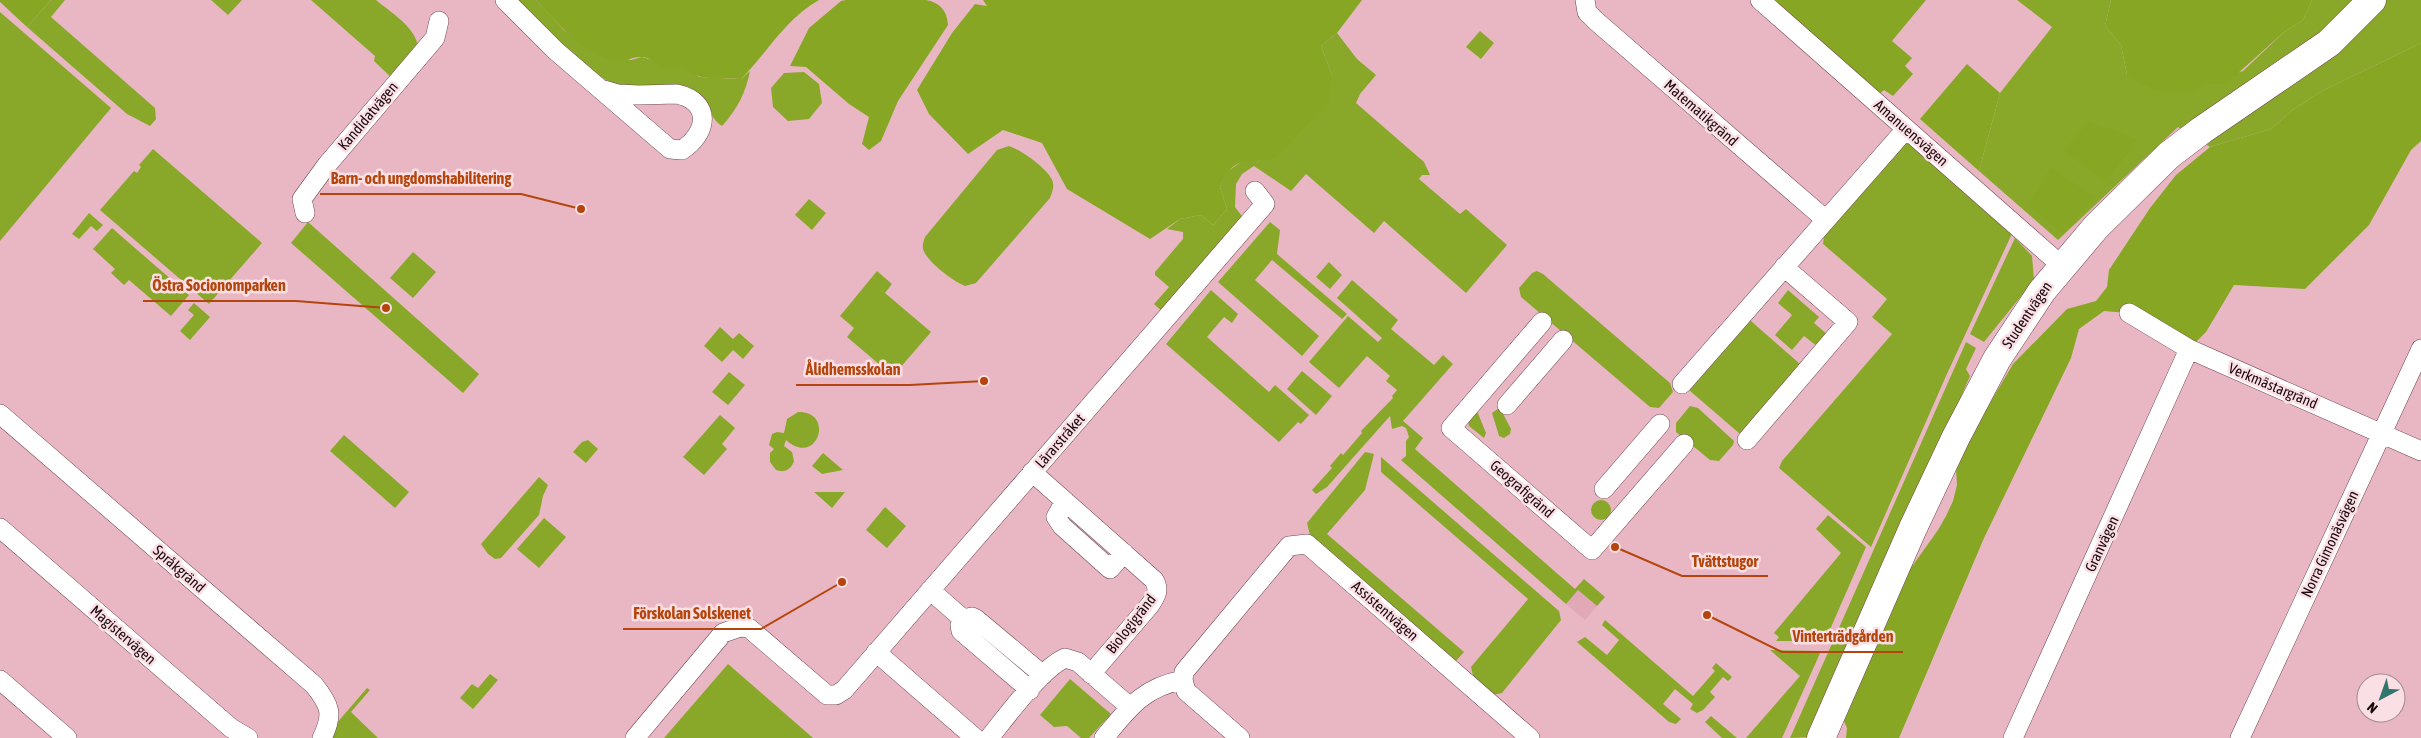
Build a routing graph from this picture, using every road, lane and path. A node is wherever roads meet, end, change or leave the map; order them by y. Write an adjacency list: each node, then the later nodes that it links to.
1 (505, 0): 6 (street)
2 (1585, 0): 10 (street, Matematikgränd)
3 (1760, 0): 7 (street, Amanuensvägen)
4 (2372, 0): 11 (street, Studentvägen)
5 (439, 21): 9 (street, Kandidatvägen)
6 (601, 89): 6 (street)
7 (1906, 129): 10 (street); 11 (street, Amanuensvägen)
8 (1255, 191): 26 (street, Lärarstråket)
9 (305, 213)
10 (1826, 220): 12 (street)
11 (2062, 266): 47 (street, Studentvägen)
12 (1784, 267): 18 (street); 23 (street)
13 (2128, 313): 16 (street, Verkmästargränd)
14 (1542, 322): 24 (street, Geografigränd)
15 (1563, 340): 19 (street)
16 (2189, 349): 22 (street, Verkmästargränd); 48 (street, Granvägen)
17 (2421, 350): 22 (street, Norra Gimonäsvägen)
18 (1682, 384)
19 (1507, 405)
20 (0, 414): 40 (street, Språkgränd)
21 (1660, 424): 27 (street)
22 (2382, 433): 25 (street, Verkmästargränd); 49 (street, Norra Gimonäsvägen)
23 (1747, 440)
24 (1684, 444)
25 (2421, 451)
26 (1032, 472): 29 (street, Lärarstråket); 32 (street, Biologigränd)
27 (1604, 490)
28 (0, 528): 39 (street, Magistervägen)
29 (930, 590): 30 (street); 31 (street, Lärarstråket)
30 (964, 619): 33 (street); 36 (street)
31 (876, 652): 41 (street, Lärarstråket); 42 (street)
32 (1091, 674): 33 (street); 37 (street)
33 (1043, 675): 36 (street)
34 (0, 680): 38 (street)
35 (1183, 680): 37 (street); 45 (street); 46 (street, Assistentvägen)
36 (1030, 690): 43 (street)
37 (1130, 707): 44 (street)
38 (67, 738)
39 (248, 738)
40 (322, 738)
41 (634, 738)
42 (975, 738)
43 (989, 738)
44 (1104, 738)
45 (1240, 738)
46 (1530, 738)
47 (1821, 738)
48 (2013, 738)
49 (2240, 738)

